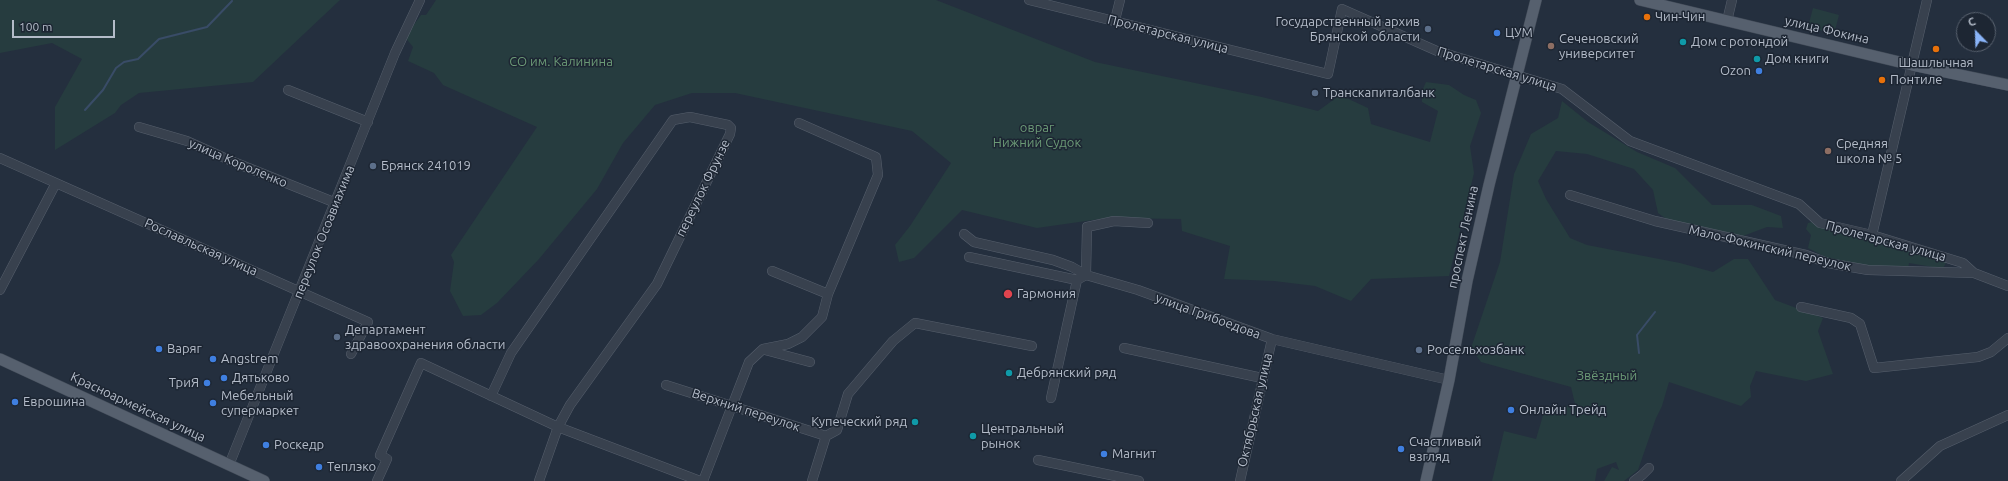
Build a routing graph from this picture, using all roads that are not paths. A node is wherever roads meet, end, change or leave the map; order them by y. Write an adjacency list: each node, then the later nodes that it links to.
1 (420, 0): 16 (street, переулок Осоавиахима)
2 (1029, 0): 10 (street, Пролетарская улица)
3 (1120, 0): 10 (street)
4 (1345, 0): 9 (street)
5 (1536, 0): 13 (main road, проспект Ленина)
6 (1640, 0): 11 (main road, улица Фокина)
7 (1732, 0): 11 (street)
8 (1927, 0): 12 (street)
9 (1342, 9): 10 (street, Пролетарская улица); 13 (street, Пролетарская улица)
10 (1115, 20)
11 (1727, 21): 12 (main road, улица Фокина)
12 (1912, 65): 14 (main road, улица Фокина); 25 (street)
13 (1517, 74): 25 (street, Пролетарская улица); 45 (main road, проспект Ленина)
14 (2008, 85)
15 (288, 90): 16 (street)
16 (368, 122): 22 (street, переулок Осоавиахима)
17 (798, 123): 34 (street)
18 (139, 127): 22 (street, улица Короленко)
19 (0, 158): 20 (street, Рославльская улица)
20 (56, 183): 32 (street); 33 (street, Рославльская улица)
21 (1570, 195): 28 (street, Мало-Фокинский переулок)
22 (336, 203): 33 (street, переулок Осоавиахима)
23 (1148, 223): 29 (street)
24 (964, 234): 29 (street, улица Грибоедова)
25 (1872, 235): 28 (street, Пролетарская улица)
26 (969, 257): 30 (street)
27 (772, 271): 34 (street)
28 (1974, 273): 31 (street, Пролетарская улица)
29 (1086, 276): 30 (street); 37 (street, улица Грибоедова)
30 (1077, 280): 48 (street)
31 (2008, 286)
32 (0, 290)
33 (300, 292): 41 (street, Рославльская улица); 54 (street, переулок Осоавиахима)
34 (828, 294): 40 (street)
35 (1801, 307): 36 (street)
36 (2008, 338)
37 (1272, 339): 44 (street, Октябрьская улица); 45 (street, улица Грибоедова)
38 (1032, 346): 52 (street)
39 (1124, 348): 44 (street)
40 (763, 349): 43 (street); 49 (street)
41 (351, 354)
42 (0, 359): 54 (main road, Красноармейская улица)
43 (810, 362)
44 (1262, 378): 62 (street, Октябрьская улица)
45 (1449, 380): 63 (main road, проспект Ленина)
46 (666, 385): 49 (street, Верхний переулок)
47 (492, 396): 51 (street); 51 (street, переулок Фрунзе); 57 (street)
48 (1051, 398)
49 (733, 406): 52 (street, Верхний переулок); 59 (street)
50 (2008, 415): 65 (street)
51 (558, 427): 58 (street, переулок Фрунзе); 59 (street)
52 (826, 436): 60 (street)
53 (1038, 460): 61 (street)
54 (229, 465): 56 (main road, Красноармейская улица)
55 (1649, 468): 64 (street)
56 (264, 481)
57 (377, 481)
58 (539, 481)
59 (702, 481)
60 (812, 481)
61 (1139, 481)
62 (1240, 481)
63 (1426, 481)
64 (1634, 481)
65 (1901, 481)

